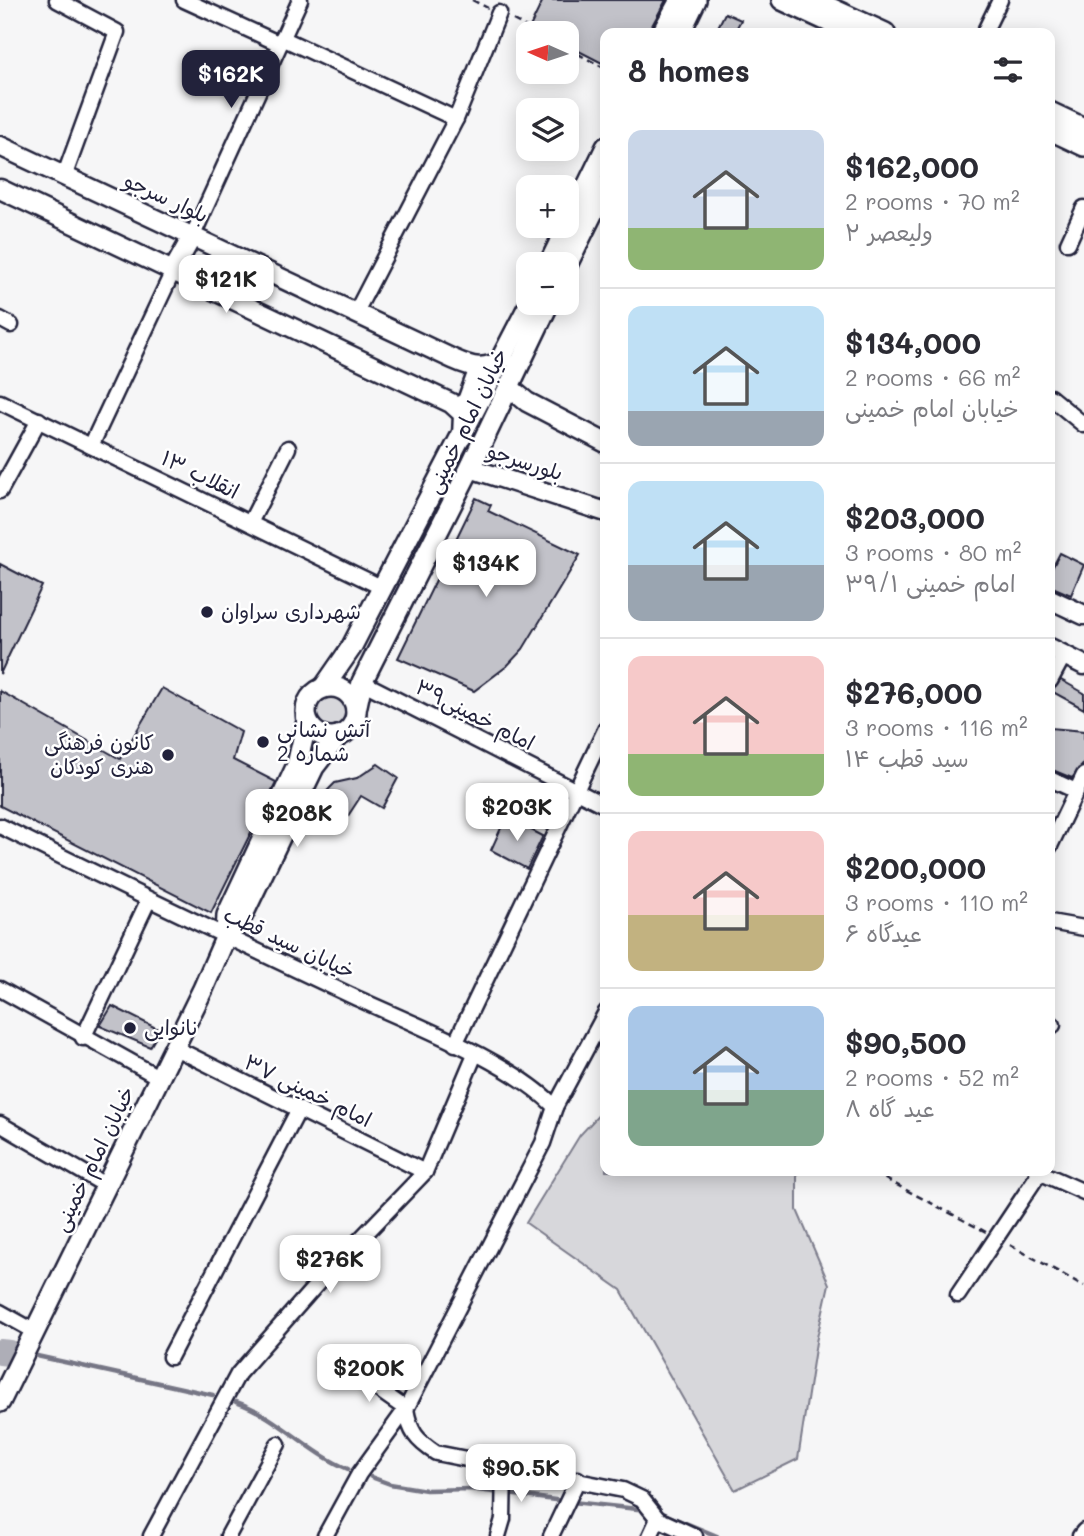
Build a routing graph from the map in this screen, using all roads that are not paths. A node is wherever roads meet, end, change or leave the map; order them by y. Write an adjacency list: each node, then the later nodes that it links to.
1 (184, 0): 15 (street)
2 (300, 0): 15 (street)
3 (680, 0): 10 (main road)
4 (696, 0): 11 (main road)
5 (782, 0): 12 (main road)
6 (813, 0): 13 (main road)
7 (1000, 0): 14 (street)
8 (63, 1): 23 (street)
9 (499, 13): 17 (street)
10 (665, 28)
11 (682, 28)
12 (842, 28)
13 (874, 28)
14 (986, 28)
15 (281, 41): 17 (street); 27 (street)
16 (1055, 114): 18 (main road)
17 (456, 119): 32 (street)
18 (1084, 128)
19 (1055, 132): 21 (main road)
20 (0, 146): 23 (street, بلوار سرجو)
21 (1084, 146)
22 (600, 159): 29 (main road)
23 (64, 177): 27 (street, بلوار سرجو)
24 (0, 189): 31 (street)
25 (600, 198): 30 (main road)
26 (1084, 208): 28 (street)
27 (192, 235): 31 (street); 32 (street, بلوار سرجو)
28 (1068, 243)
29 (555, 252)
30 (573, 252)
31 (174, 269): 40 (street); 47 (street)
32 (356, 312): 36 (street, بلوار سرجو)
33 (524, 315): 35 (main road, خیابان امام خمینی)
34 (543, 315): 37 (main road, خیابان امام خمینی)
35 (503, 358): 36 (street); 45 (main road, خیابان امام خمینی)
36 (479, 368): 40 (street)
37 (509, 387): 46 (street); 49 (main road, خیابان امام خمینی)
38 (1055, 400): 42 (street)
39 (0, 402): 43 (street, انقلاب ۱۳)
40 (459, 407): 45 (street)
41 (1055, 412): 42 (street)
42 (1077, 412): 44 (street)
43 (39, 420): 47 (street, انقلاب ۱۳); 50 (street)
44 (1084, 425)
45 (462, 439): 53 (main road, خیابان امام خمینی)
46 (600, 440)
47 (91, 446): 52 (street, انقلاب ۱۳)
48 (288, 449): 52 (street)
49 (471, 468): 51 (street, بلورسرجو); 58 (main road, خیابان امام خمینی)
50 (0, 491)
51 (600, 510)
52 (250, 523): 53 (street, انقلاب ۱۳)
53 (381, 587): 59 (main road, خیابان امام خمینی)
54 (1055, 601): 55 (street)
55 (1084, 615)
56 (1057, 651): 57 (street)
57 (1084, 665)
58 (362, 682): 60 (main road, خیابان امام خمینی); 66 (street, امام خمینی۳۹)
59 (324, 687): 60 (main road); 61 (main road)
60 (356, 710): 62 (main road)
61 (307, 721): 62 (main road); 74 (main road, خیابان امام خمینی)
62 (338, 736): 74 (main road, خیابان امام خمینی)
63 (600, 740): 66 (street)
64 (1084, 775): 67 (street)
65 (1055, 781): 67 (street)
66 (575, 790): 68 (street, امام خمینی۳۹); 78 (street)
67 (1076, 791): 70 (street)
68 (600, 803)
69 (2, 830): 71 (street, خیابان سید قطب)
70 (1055, 835)
71 (148, 901): 74 (street, خیابان سید قطب); 77 (street)
72 (1055, 923): 73 (street)
73 (1084, 928)
74 (226, 936): 78 (street, خیابان سید قطب); 79 (main road, خیابان امام خمینی)
75 (0, 989): 77 (street)
76 (600, 1023): 82 (street)
77 (83, 1038): 81 (street)
78 (455, 1044): 80 (street, خیابان سید قطب)
79 (173, 1047): 81 (main road, خیابان امام خمینی); 83 (street, امام خمینی ۳۷)
80 (475, 1054): 82 (street, خیابان سید قطب); 85 (street)
81 (160, 1078): 88 (main road, خیابان امام خمینی)
82 (555, 1107): 96 (street)
83 (299, 1110): 85 (street, امام خمینی ۳۷); 93 (street)
84 (0, 1124): 88 (street)
85 (425, 1172): 102 (street)
86 (1036, 1176): 90 (street)
87 (1050, 1176): 89 (street)
88 (105, 1185): 92 (main road, خیابان امام خمینی)
89 (1084, 1192)
90 (958, 1295)
91 (0, 1312): 92 (street)
92 (34, 1331): 95 (main road, خیابان امام خمینی)
93 (170, 1357)
94 (352, 1371): 96 (street)
95 (0, 1402)
96 (406, 1409): 98 (street); 104 (street)
97 (278, 1444): 103 (street)
98 (504, 1467): 99 (street); 105 (street)
99 (578, 1479): 100 (street); 106 (street)
100 (658, 1519): 107 (street); 108 (street)
101 (1084, 1531): 109 (street)
102 (150, 1536)
103 (229, 1536)
104 (325, 1536)
105 (498, 1536)
106 (551, 1536)
107 (650, 1536)
108 (695, 1536)
109 (1080, 1536)

